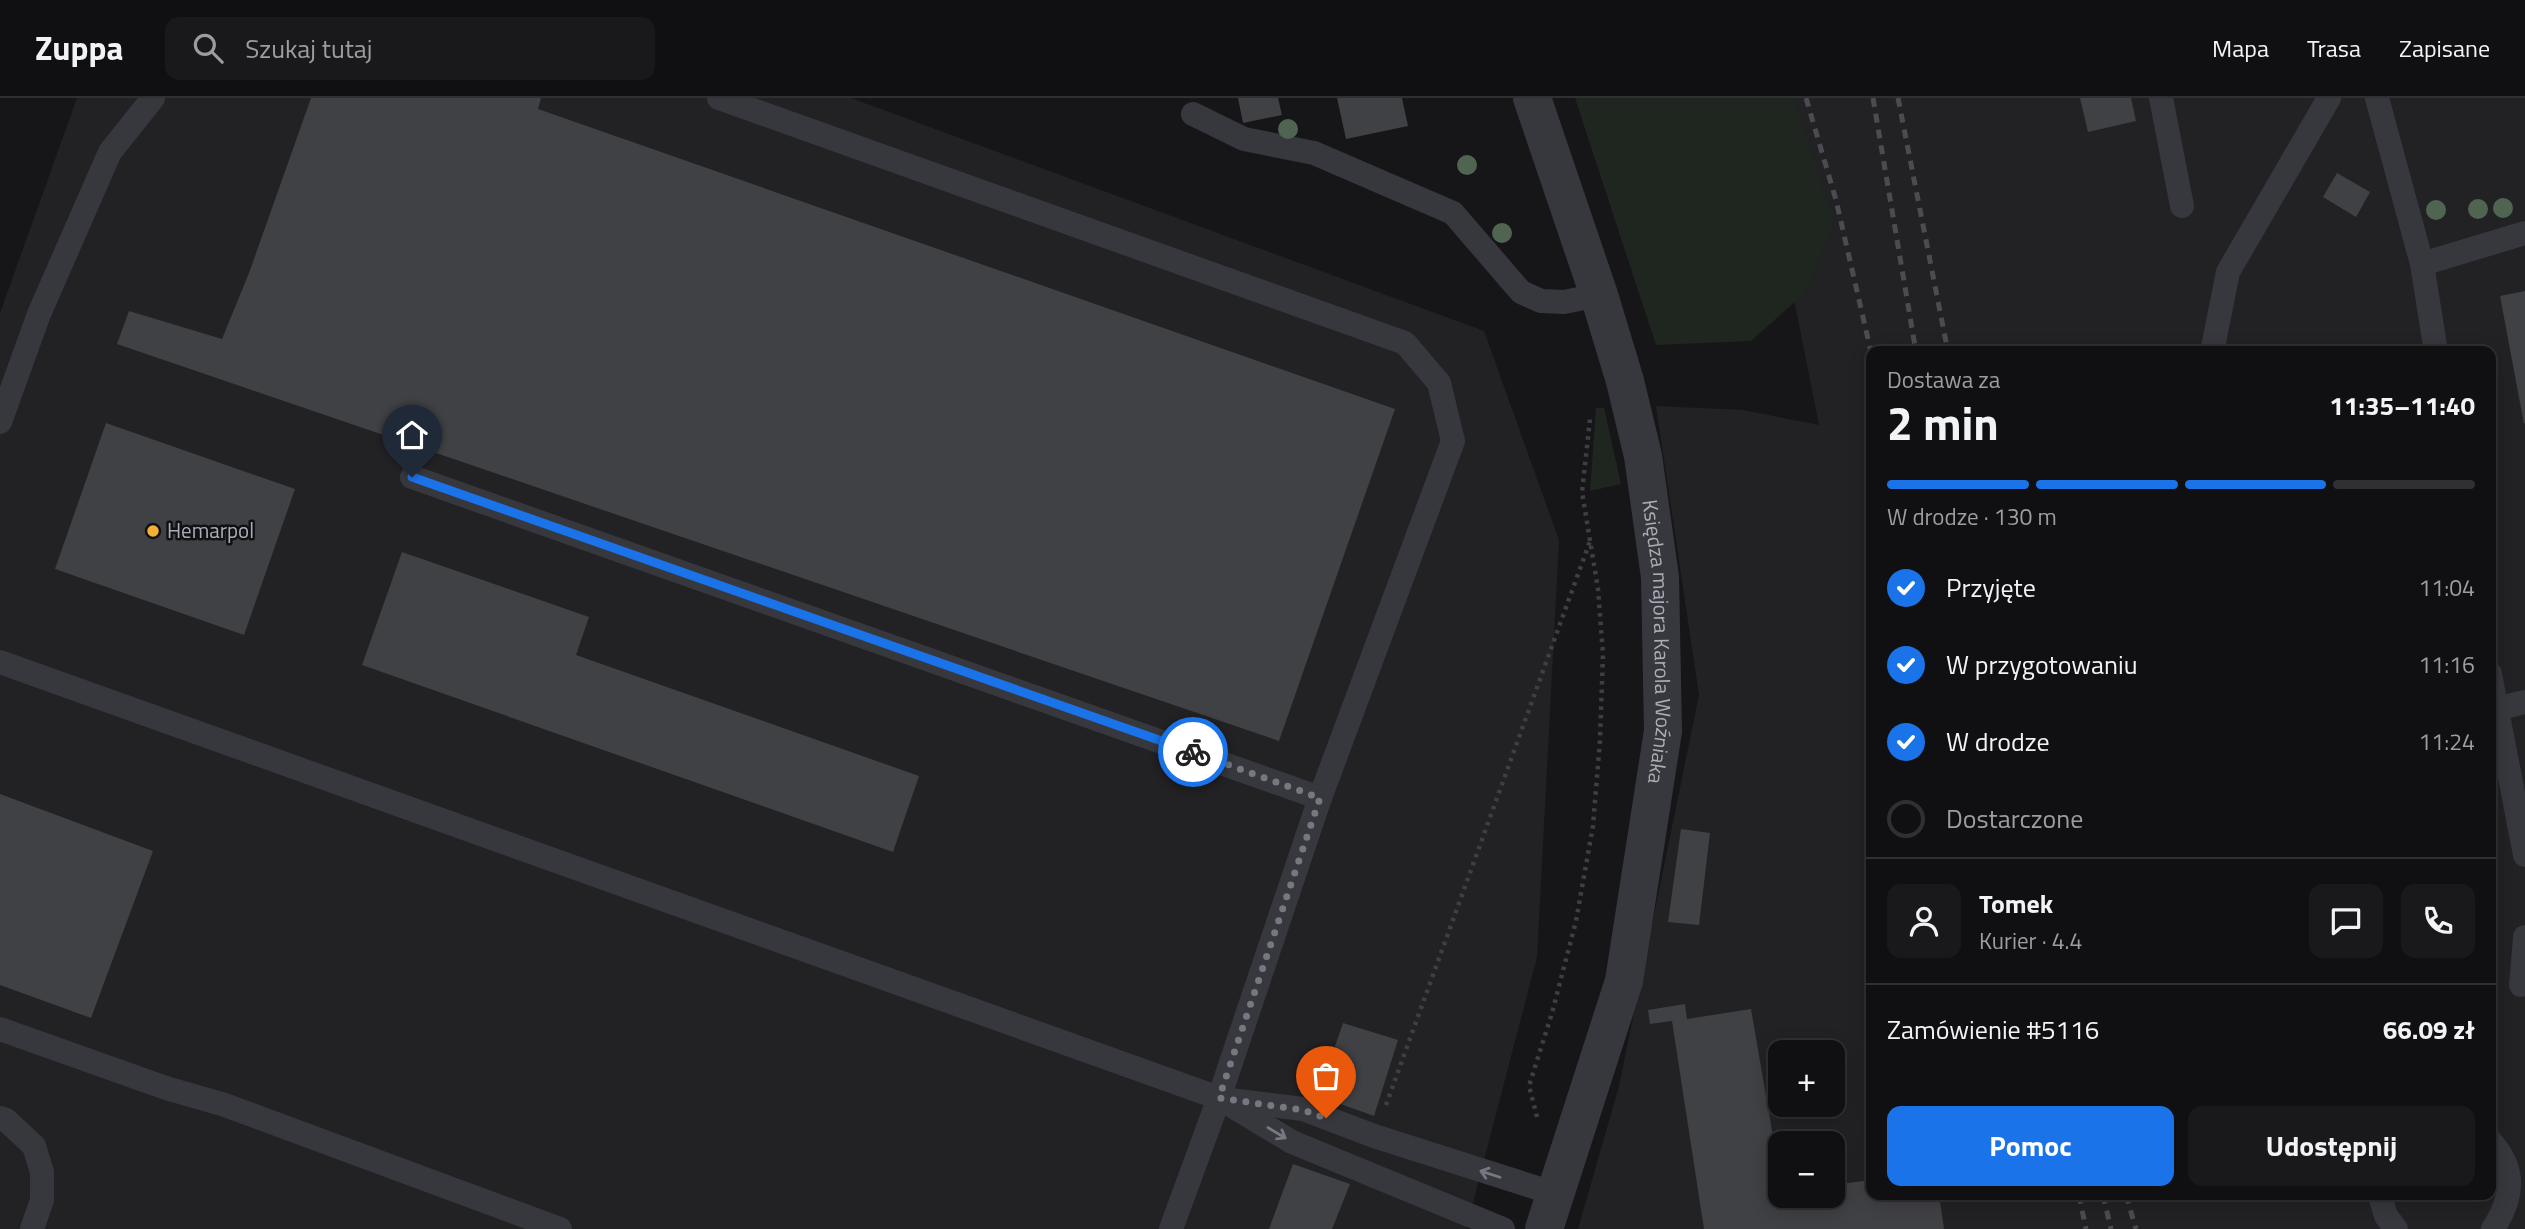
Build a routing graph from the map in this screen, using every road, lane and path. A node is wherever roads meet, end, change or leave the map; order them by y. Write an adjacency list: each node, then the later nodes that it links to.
1 (152, 98): 15 (lane)
2 (719, 98): 21 (lane)
3 (1532, 98): 11 (street, Księdza majora Karola Woźniaka)
4 (2161, 98): 8 (lane)
5 (2329, 98): 12 (lane)
6 (2377, 98): 10 (lane)
7 (1193, 114): 11 (lane)
8 (2182, 206)
9 (2525, 233): 10 (lane)
10 (2422, 264): 13 (lane)
11 (1599, 295): 32 (street, Księdza majora Karola Woźniaka)
12 (2213, 346)
13 (2435, 346)
14 (1592, 408): 17 (path)
15 (0, 422)
16 (412, 477): 21 (lane)
17 (1590, 540): 28 (path); 29 (path)
18 (0, 662): 26 (lane)
19 (2525, 702): 20 (lane)
20 (2496, 709): 22 (lane)
21 (1320, 798): 26 (lane)
22 (2524, 848)
23 (2525, 937): 24 (lane)
24 (2521, 985)
25 (0, 1029): 34 (lane)
26 (1219, 1098): 29 (lane); 35 (lane); 36 (lane, one-way to 36)
27 (0, 1118): 33 (lane)
28 (1537, 1119)
29 (1374, 1136): 32 (lane, one-way to 29)
30 (2496, 1150): 38 (lane)
31 (2381, 1200): 37 (lane)
32 (1550, 1211)
33 (32, 1229)
34 (560, 1229)
35 (1171, 1229)
36 (1503, 1229)
37 (2396, 1229)
38 (2493, 1229)

